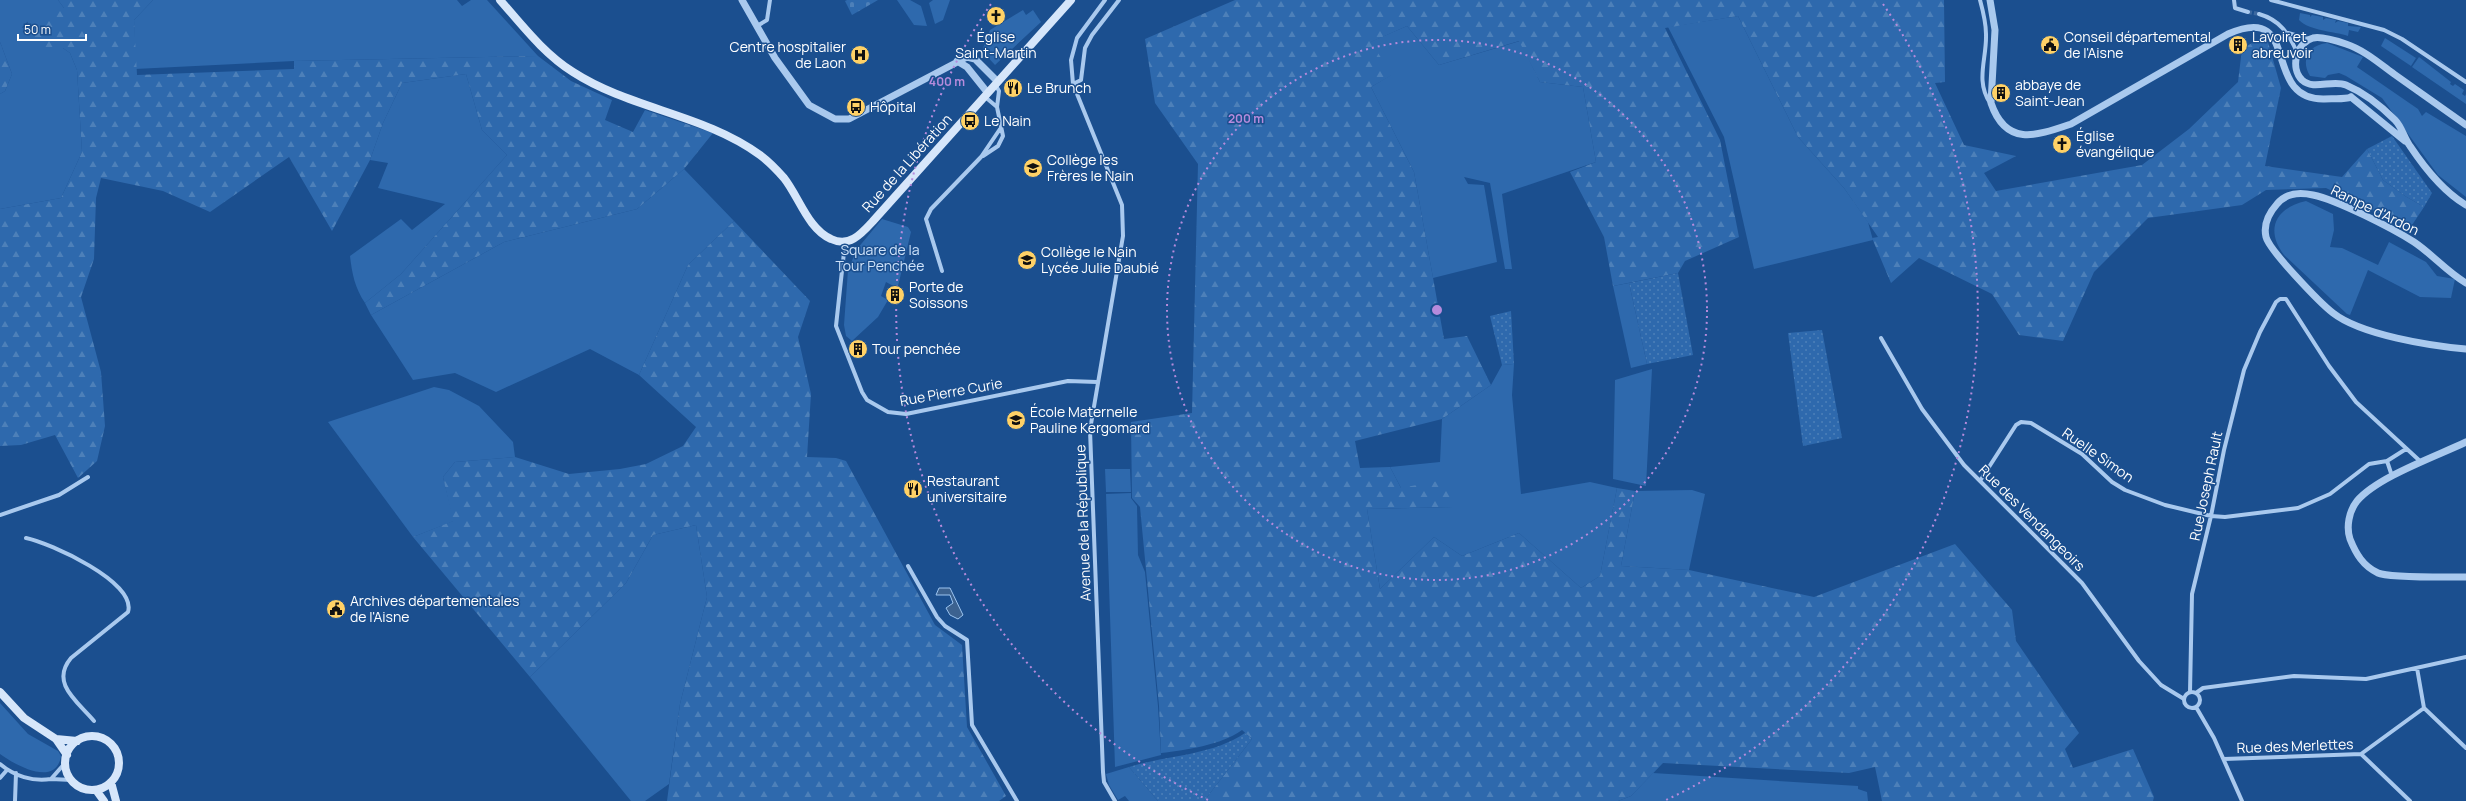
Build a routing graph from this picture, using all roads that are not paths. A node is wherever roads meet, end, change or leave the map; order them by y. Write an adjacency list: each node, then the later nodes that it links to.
1 (500, 0): 31 (main road)
2 (742, 0): 13 (street)
3 (770, 0): 13 (street)
4 (1071, 0): 18 (main road, Rue de la Libération)
5 (1105, 0): 20 (street, Avenue de la République)
6 (1119, 0): 20 (street)
7 (1980, 0): 24 (street)
8 (1990, 0): 24 (street)
9 (2234, 0): 11 (street)
10 (2271, 0): 19 (street)
11 (2248, 12)
12 (2259, 14): 14 (street)
13 (757, 26): 17 (street)
14 (2288, 33): 15 (street); 16 (street)
15 (2310, 40): 16 (street); 26 (street)
16 (2297, 52): 21 (street)
17 (957, 62): 18 (street); 22 (street)
18 (996, 82): 22 (main road, Rue de la Libération); 25 (street)
19 (2466, 82)
20 (1073, 84): 36 (street, Avenue de la République)
21 (2353, 89): 23 (street); 28 (street)
22 (986, 94): 25 (street); 31 (main road, Rue de la Libération)
23 (2351, 97): 24 (street); 28 (street)
24 (1990, 103)
25 (997, 107): 27 (street)
26 (2466, 125)
27 (1000, 129): 29 (street); 29 (street)
28 (2410, 146): 30 (street)
29 (981, 157): 32 (street)
30 (2466, 205)
31 (845, 242): 36 (street, Rue Pierre Curie)
32 (942, 271)
33 (2466, 283): 35 (street, Rampe d'Ardon)
34 (1881, 338): 43 (street, Rue des Vendangeoirs)
35 (2466, 349)
36 (1097, 382): 77 (street, Avenue de la République)
37 (2466, 442): 40 (street)
38 (2406, 450): 39 (street, Ruelle Simon); 40 (street); 45 (street, Rue Joseph Rault)
39 (2387, 461): 41 (street); 45 (street, Ruelle Simon)
40 (2422, 463): 41 (street)
41 (2392, 476): 48 (street)
42 (88, 477): 44 (street)
43 (1980, 481): 45 (street, Ruelle Simon); 54 (street, Rue des Vendangeoirs)
44 (0, 515)
45 (2211, 516): 52 (street, Rue Joseph Rault)
46 (26, 538): 57 (street)
47 (908, 566): 76 (street)
48 (2466, 577)
49 (2466, 657): 50 (street)
50 (2417, 668): 53 (street); 56 (street)
51 (0, 692): 58 (main road)
52 (2190, 692): 53 (street); 54 (street)
53 (2196, 693): 55 (street)
54 (2184, 699): 55 (street)
55 (2196, 707): 63 (street)
56 (2424, 708): 60 (street); 61 (street, Rue des Merlettes)
57 (94, 721)
58 (56, 739): 59 (main road); 62 (main road)
59 (77, 741): 62 (main road); 70 (main road)
60 (2466, 748)
61 (2361, 754): 63 (street, Rue des Merlettes); 78 (street)
62 (66, 759): 68 (street); 69 (main road)
63 (2224, 759): 72 (street)
64 (0, 764): 65 (street)
65 (7, 770): 66 (street); 67 (street)
66 (16, 773): 68 (street); 73 (street)
67 (0, 778)
68 (51, 779): 69 (street)
69 (72, 780): 71 (main road)
70 (111, 782): 71 (main road); 75 (main road)
71 (96, 790): 74 (main road)
72 (2240, 800)
73 (15, 801)
74 (104, 801)
75 (116, 801)
76 (1017, 801)
77 (1115, 801)
78 (2410, 801)

